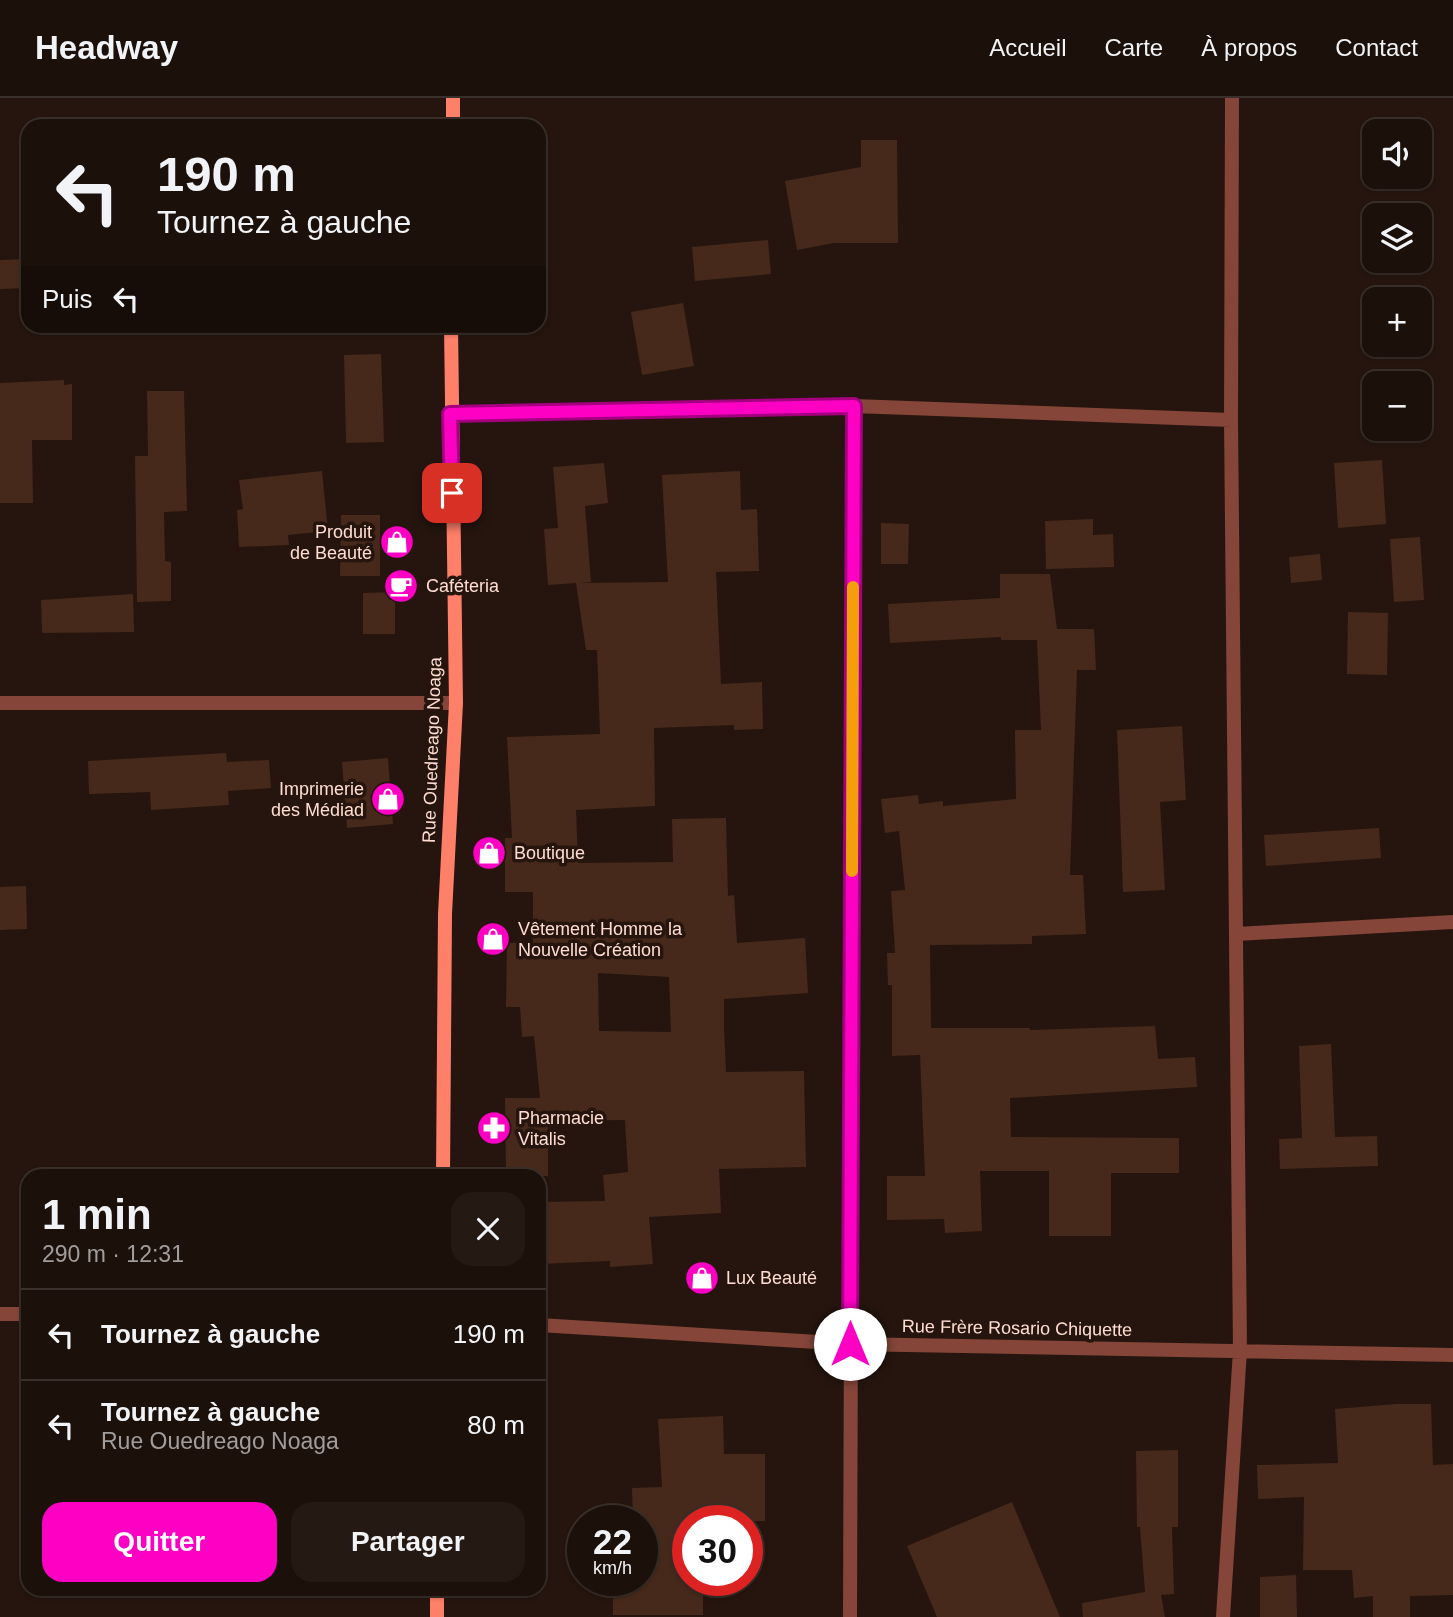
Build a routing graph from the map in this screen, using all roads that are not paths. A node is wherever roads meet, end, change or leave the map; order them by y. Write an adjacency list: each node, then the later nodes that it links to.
1 (453, 98): 3 (street)
2 (1232, 98): 7 (street)
3 (453, 119)
4 (451, 333): 6 (street, Rue Ouedreago Noaga)
5 (854, 406): 6 (street); 7 (street); 16 (street)
6 (450, 414): 9 (street, Rue Ouedreago Noaga)
7 (1231, 420): 11 (street)
8 (0, 703): 9 (street)
9 (456, 703): 12 (street, Rue Ouedreago Noaga)
10 (1453, 922): 11 (street)
11 (1236, 934): 17 (street)
12 (443, 1169)
13 (0, 1314): 14 (street)
14 (21, 1314)
15 (546, 1325): 16 (street, Rue Frère Rosario Chiquette)
16 (850, 1344): 17 (street, Rue Frère Rosario Chiquette); 21 (street)
17 (1240, 1350): 18 (street, Rue Frère Rosario Chiquette); 22 (street)
18 (1453, 1355)
19 (437, 1596): 20 (street)
20 (437, 1617)
21 (850, 1617)
22 (1223, 1617)

